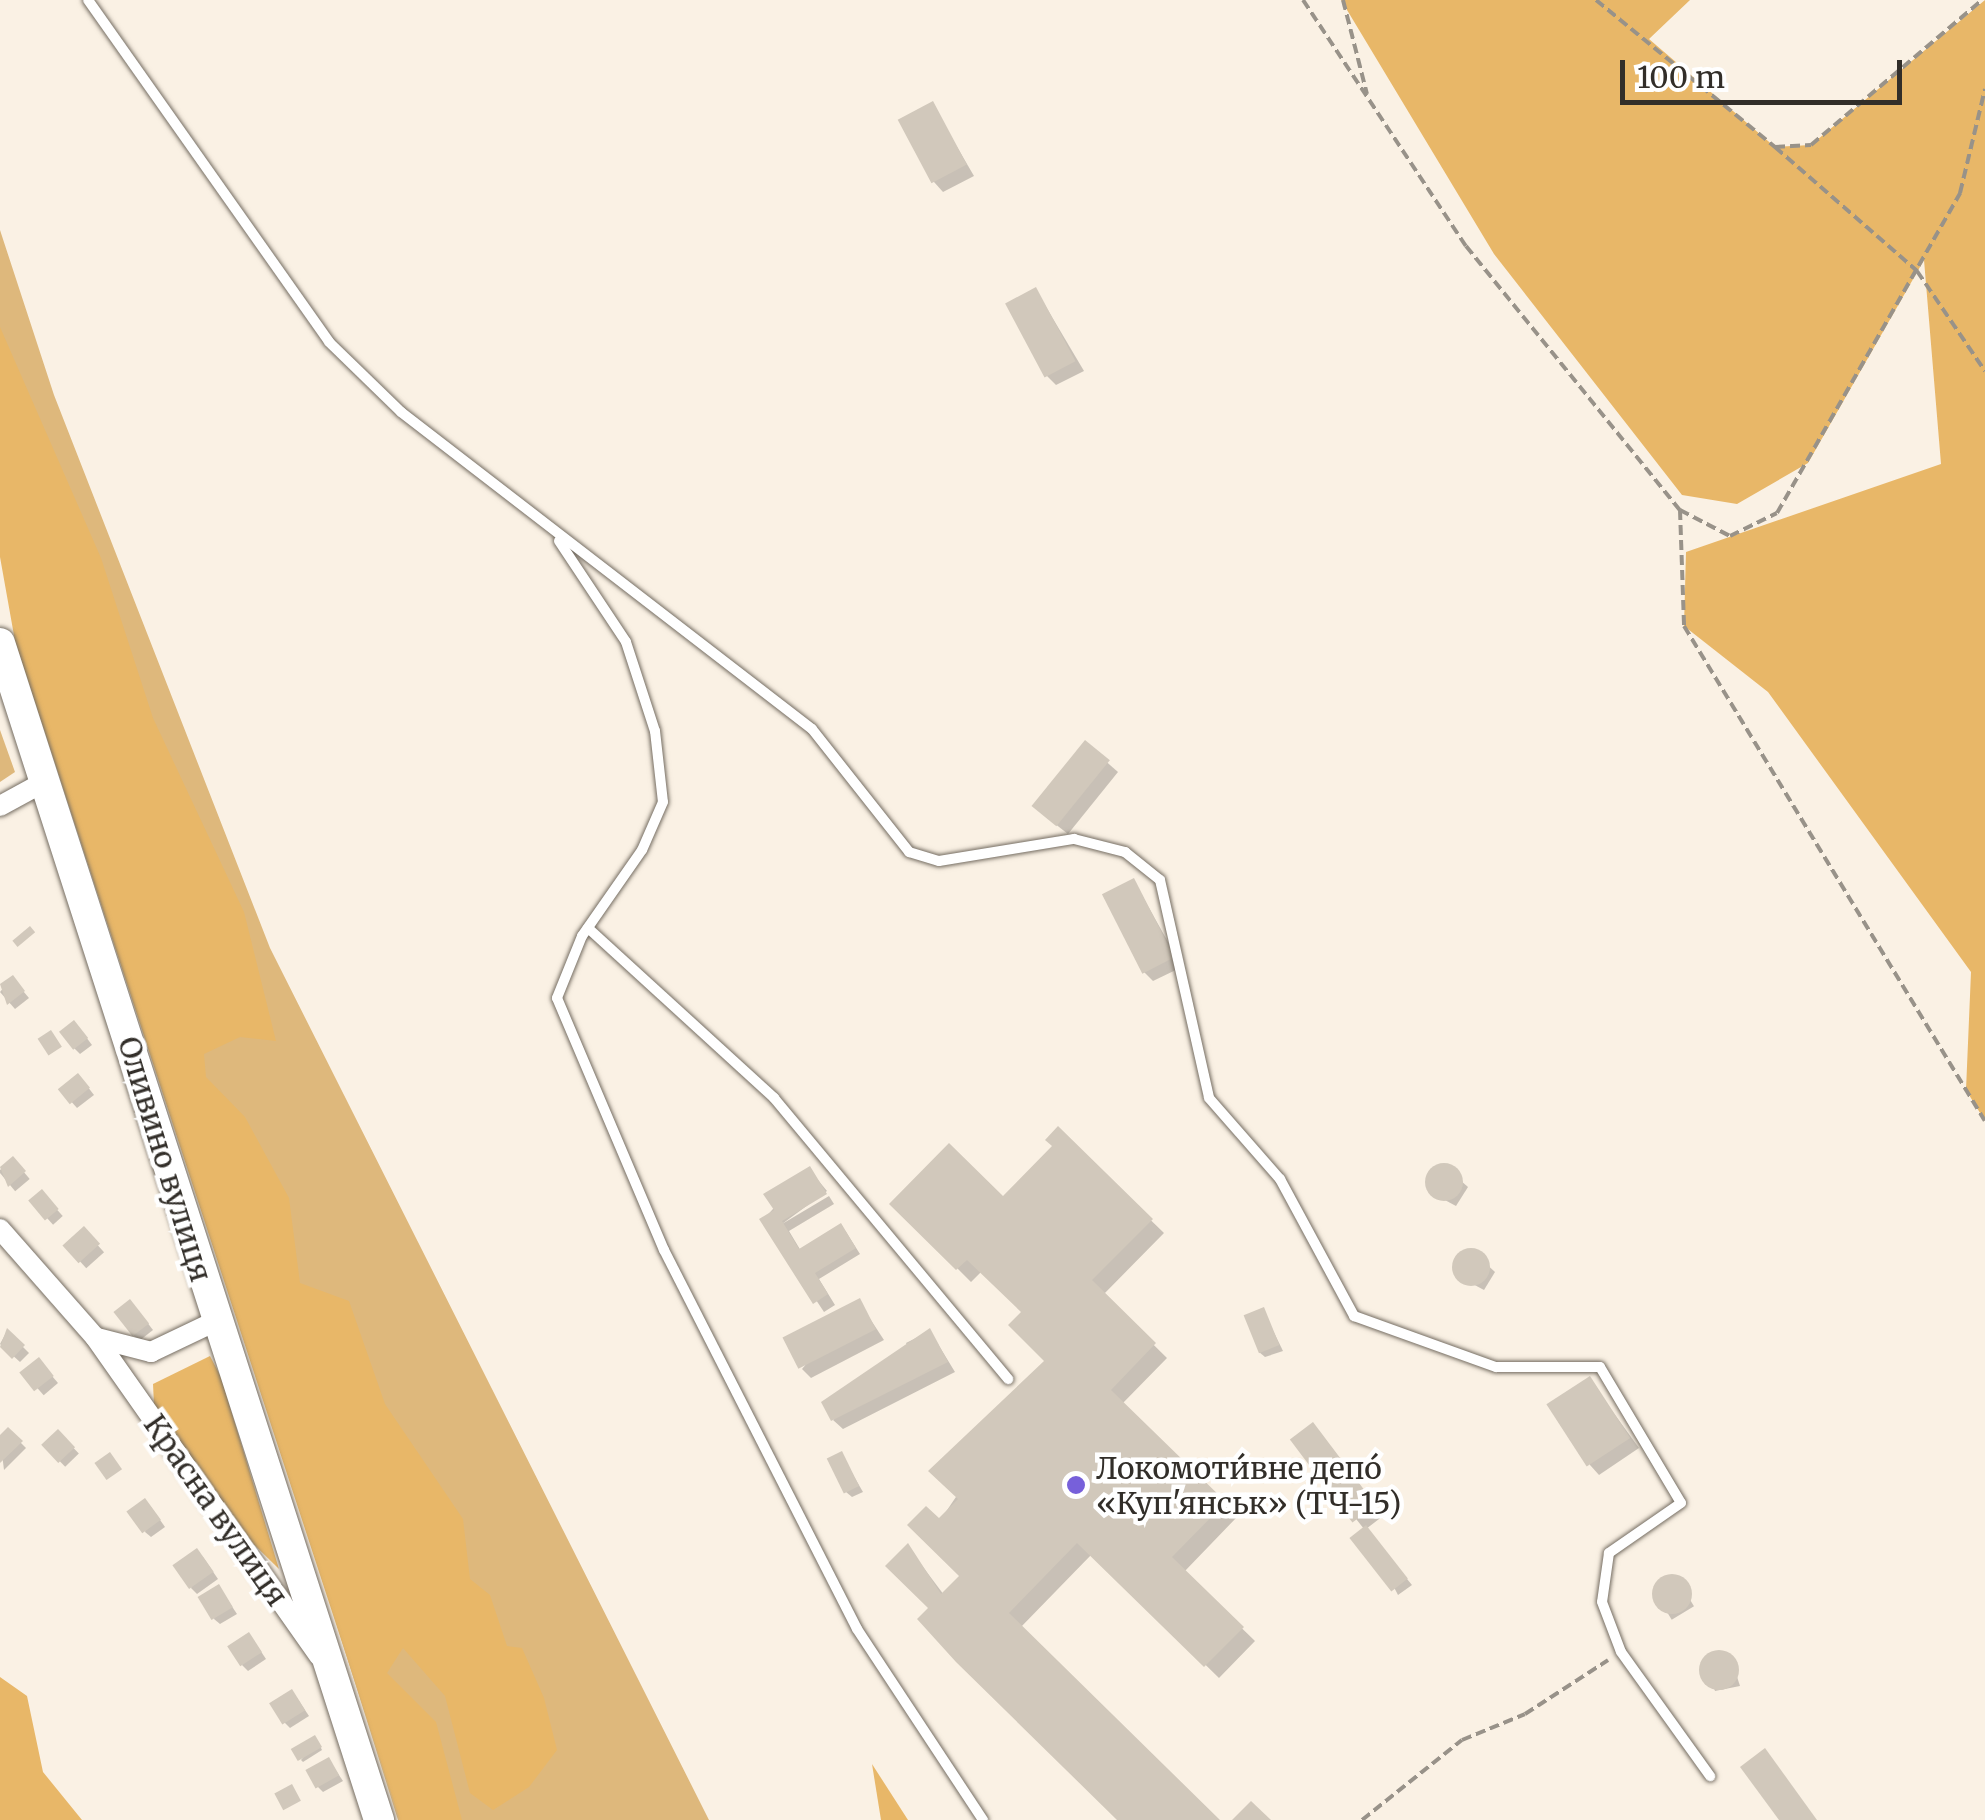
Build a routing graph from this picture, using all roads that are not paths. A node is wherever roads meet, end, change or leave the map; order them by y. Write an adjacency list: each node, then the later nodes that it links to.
1 (88, 0): 2 (lane)
2 (552, 531): 6 (lane); 12 (lane)
3 (0, 643): 4 (street, Оливино вулиця)
4 (44, 782): 5 (street); 8 (street, Оливино вулиця)
5 (0, 806)
6 (588, 928): 10 (lane); 14 (lane)
7 (0, 1230): 9 (street, Красна вулиця)
8 (216, 1321): 9 (street); 11 (street, Оливино вулиця)
9 (95, 1337): 11 (street, Красна вулиця)
10 (1008, 1379)
11 (332, 1674): 13 (street, Красна вулиця)
12 (1710, 1776)
13 (379, 1820)
14 (983, 1820)

